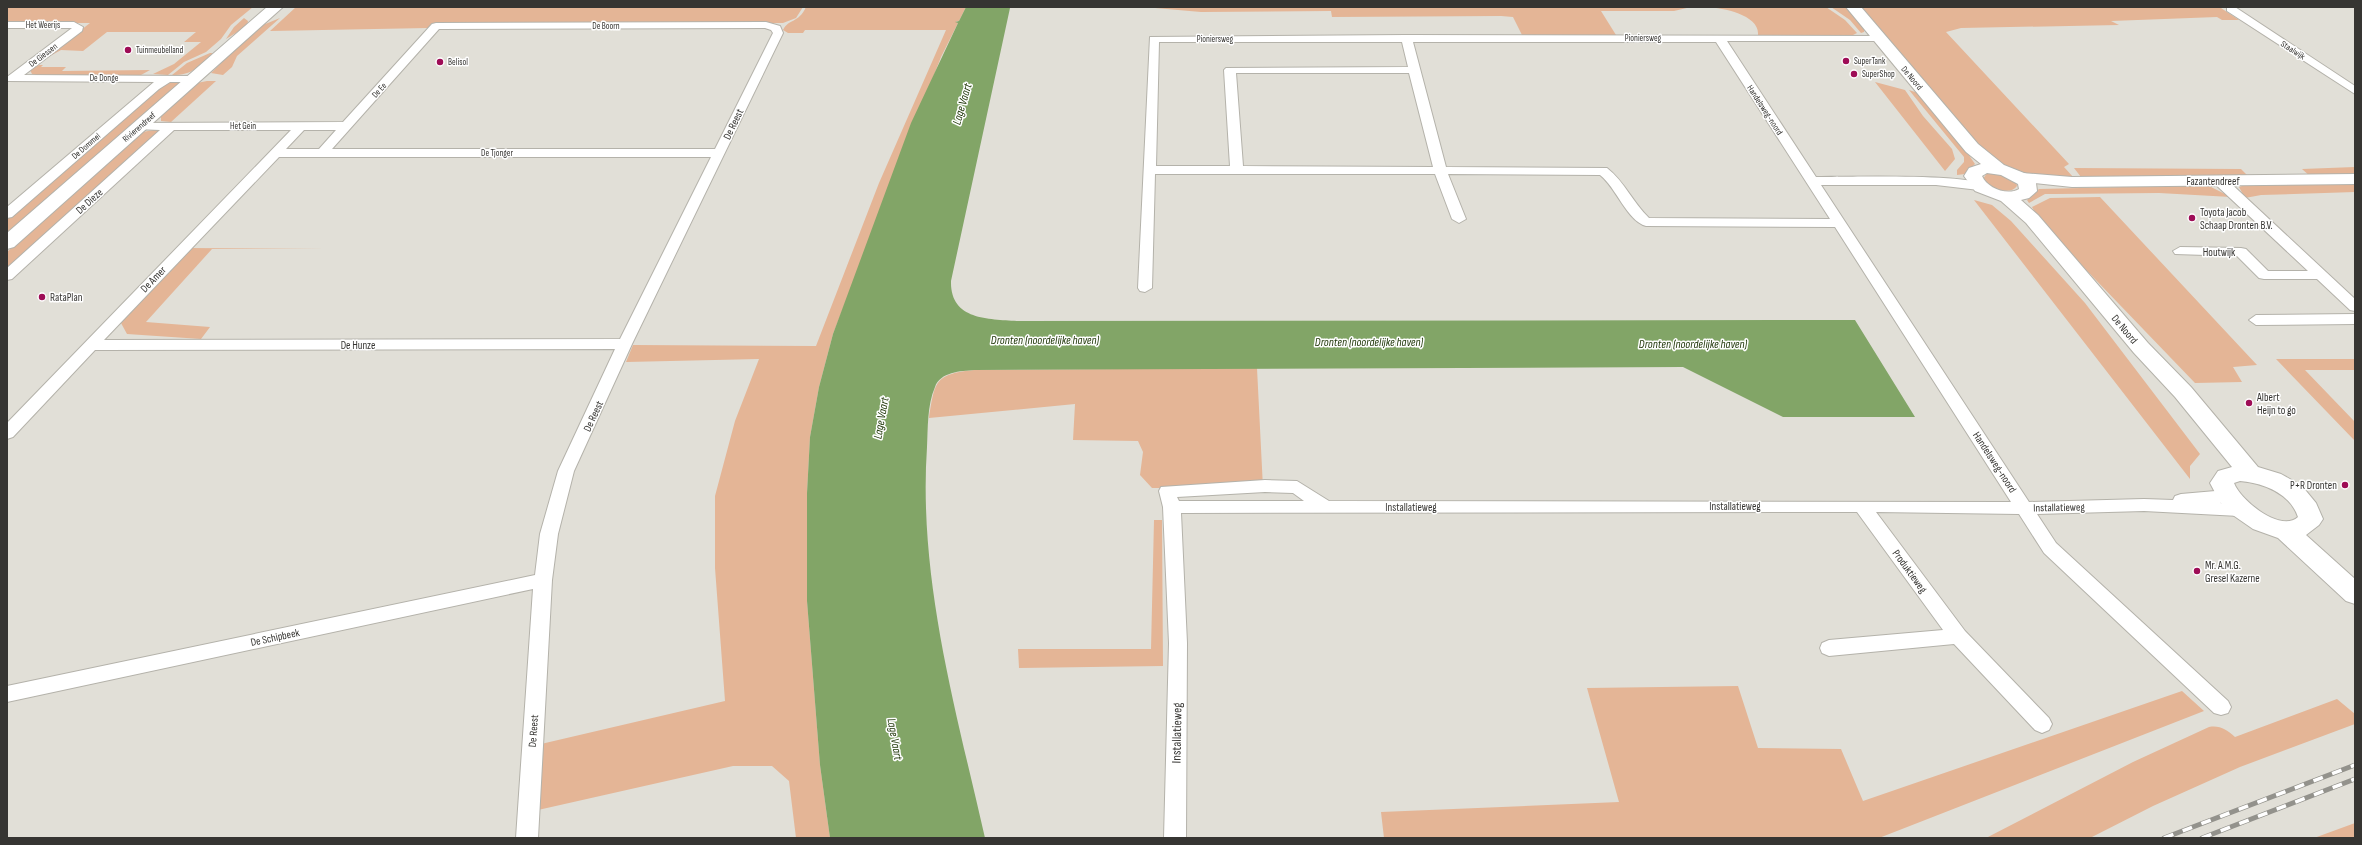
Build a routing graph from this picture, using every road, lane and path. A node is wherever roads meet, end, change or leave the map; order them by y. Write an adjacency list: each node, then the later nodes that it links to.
1 (1853, 7): 10 (main road, De Noord)
2 (273, 8): 13 (main road, Rivierendreef)
3 (2231, 9): 15 (street, Staalwijk)
4 (7, 25): 6 (street, Het Weerijs)
5 (436, 26): 7 (street, De Boorn); 19 (street, De Ee)
6 (78, 27): 14 (street, De Giessen)
7 (776, 28): 22 (street, De Reest)
8 (1406, 38): 9 (street, Pioniersweg); 11 (street); 23 (street, Pioniersweg)
9 (1719, 38): 10 (street, Pioniersweg); 28 (street, Handelsweg-noord)
10 (1879, 38): 26 (main road, De Noord)
11 (1414, 70): 24 (street); 25 (street)
12 (167, 79): 13 (street, De Donge); 14 (street, De Donge); 31 (street, De Dommel)
13 (194, 79): 16 (main road, Rivierendreef)
14 (10, 80)
15 (2355, 91)
16 (140, 126): 17 (street, Het Gein); 34 (main road, Rivierendreef)
17 (171, 126): 18 (street, Het Gein); 37 (street, De Dieze)
18 (301, 126): 19 (street, Het Gein); 20 (street, De Amer)
19 (346, 126): 21 (street, De Ee)
20 (274, 153): 21 (street, De Tjonger); 43 (street, De Amer)
21 (322, 153): 22 (street, De Tjonger)
22 (719, 153): 42 (street, De Reest)
23 (1150, 170): 24 (street); 38 (street, Pioniersweg)
24 (1237, 170): 25 (street)
25 (1440, 170): 32 (street); 33 (street)
26 (1983, 175): 28 (street); 30 (main road); 30 (main road)
27 (2355, 179): 29 (street, Fazantendreef)
28 (1812, 181): 33 (street, Handelsweg-noord)
29 (2220, 181): 30 (street, Fazantendreef); 36 (street)
30 (2019, 189): 45 (main road, De Noord)
31 (7, 214)
32 (1459, 219)
33 (1839, 222): 48 (street, Handelsweg-noord)
34 (7, 243)
35 (2180, 251): 36 (street, Houtwijk)
36 (2321, 275): 39 (street)
37 (7, 276)
38 (1145, 288)
39 (2355, 307)
40 (2256, 320): 41 (street)
41 (2355, 320)
42 (626, 344): 43 (street, De Hunze); 50 (street, De Reest)
43 (91, 345): 44 (street, De Amer)
44 (7, 433)
45 (2243, 474): 46 (main road); 49 (main road)
46 (2233, 503): 48 (street, Installatieweg); 49 (main road)
47 (1862, 506): 48 (street, Installatieweg); 53 (street, Produktieweg); 59 (street, Installatieweg)
48 (2025, 508): 56 (street, Handelsweg-noord)
49 (2293, 528): 51 (main road); 52 (main road)
50 (543, 580): 55 (street, De Schipbeek); 58 (street, De Reest)
51 (2355, 580)
52 (2355, 594)
53 (1958, 636): 54 (street); 57 (street, Produktieweg)
54 (1829, 648)
55 (7, 694)
56 (2221, 707)
57 (2042, 724)
58 (526, 838)
59 (1175, 838)

